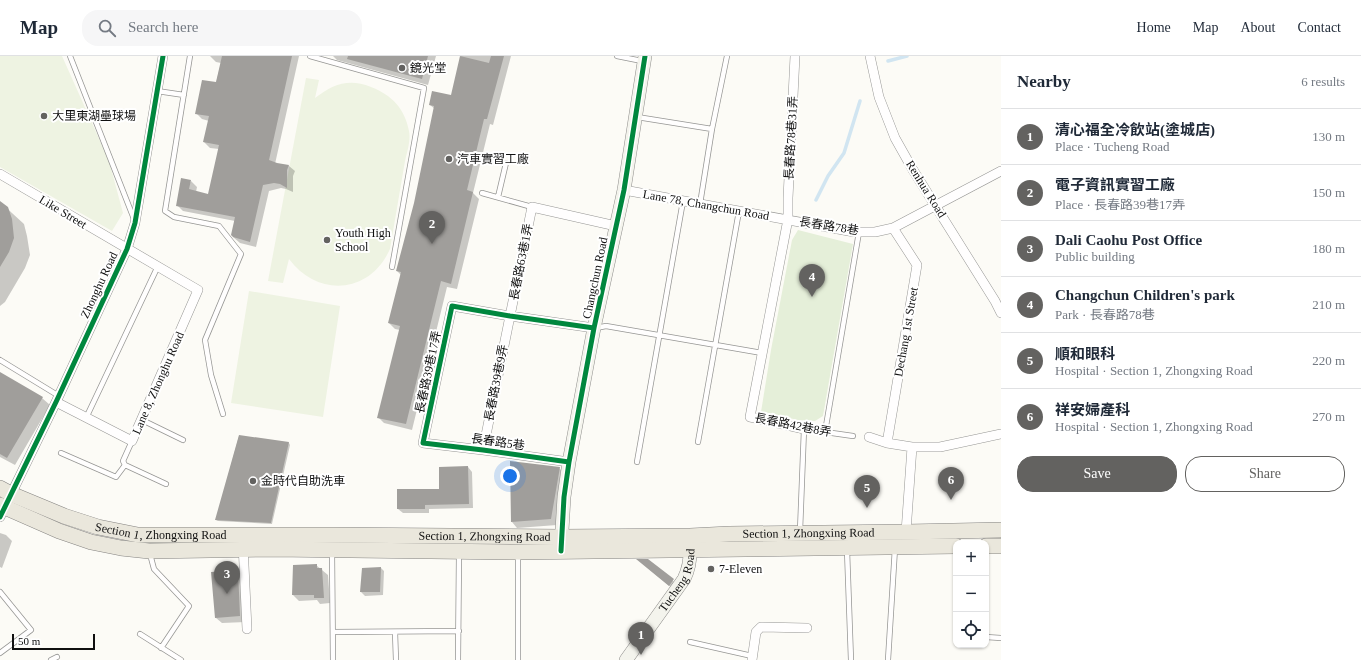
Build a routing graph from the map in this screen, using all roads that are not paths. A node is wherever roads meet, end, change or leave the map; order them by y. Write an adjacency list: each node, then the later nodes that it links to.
1 (70, 56): 26 (lane)
2 (164, 56): 10 (street, Zhonghu Road)
3 (190, 56): 11 (lane)
4 (310, 56): 32 (lane)
5 (617, 56): 9 (lane)
6 (727, 56): 13 (lane)
7 (795, 56): 25 (street, 長春路78巷31弄)
8 (870, 56): 22 (street, Renhua Road)
9 (644, 59): 12 (street, Changchun Road)
10 (157, 91): 11 (lane); 26 (street, Zhonghu Road)
11 (184, 95): 42 (lane)
12 (635, 116): 13 (lane); 17 (street, Changchun Road)
13 (712, 129): 21 (lane)
14 (506, 163): 19 (lane)
15 (1001, 171): 22 (street, 長春路78巷)
16 (0, 174): 30 (street, Like Street)
17 (624, 190): 20 (street, Lane 78, Changchun Road); 27 (street, Changchun Road)
18 (482, 193): 19 (lane)
19 (498, 197): 23 (lane)
20 (683, 201): 21 (street, Lane 78, Changchun Road); 37 (lane)
21 (700, 204): 24 (street, Lane 78, Changchun Road)
22 (936, 206): 28 (street, 長春路78巷); 34 (street, Renhua Road)
23 (532, 207): 27 (street); 35 (street, 長春路63巷1弄)
24 (739, 211): 25 (street, Lane 78, Changchun Road); 38 (lane)
25 (788, 219): 29 (street, 長春路78巷); 39 (street, 長春路78巷31弄)
26 (135, 223): 30 (street, Zhonghu Road)
27 (616, 226): 36 (street, Changchun Road)
28 (894, 228): 29 (street, 長春路78巷); 54 (street, Dechang 1st Street)
29 (859, 232): 46 (lane)
30 (127, 249): 31 (street, Like Street); 41 (street, Zhonghu Road)
31 (158, 266): 33 (street, Like Street); 43 (lane)
32 (392, 267)
33 (198, 290): 44 (street, Lane 8, Zhonghu Road)
34 (1001, 313)
35 (510, 316): 36 (street); 53 (street, 長春路39巷17弄); 56 (street, 長春路39巷9弄)
36 (594, 328): 37 (lane); 58 (street, Changchun Road)
37 (660, 335): 38 (lane); 59 (lane)
38 (715, 345): 39 (lane); 52 (lane)
39 (762, 353): 45 (street, 長春路42巷8弄)
40 (0, 360): 41 (lane)
41 (57, 399): 43 (street, Lane 8, Zhonghu Road); 62 (street, Zhonghu Road)
42 (224, 414)
43 (86, 418): 51 (street, Lane 8, Zhonghu Road)
44 (142, 420): 50 (lane); 51 (street, Lane 8, Zhonghu Road)
45 (804, 428): 46 (lane, 長春路42巷8弄); 66 (lane)
46 (825, 432): 48 (lane, 長春路42巷8弄)
47 (1001, 434): 55 (street)
48 (853, 436)
49 (869, 437): 54 (street)
50 (183, 440)
51 (132, 441): 60 (lane)
52 (698, 442)
53 (423, 443): 56 (street, 長春路5巷)
54 (887, 443): 55 (street)
55 (912, 446): 65 (street)
56 (483, 450): 58 (street, 長春路5巷)
57 (61, 453): 60 (lane)
58 (569, 462): 70 (street, Changchun Road)
59 (637, 462)
60 (125, 465): 61 (lane)
61 (166, 484)
62 (3, 502): 68 (main road, Section 1, Zhongxing Road); 77 (main road, Section 1, Zhongxing Road)
63 (1001, 530): 65 (main road, Section 1, Zhongxing Road)
64 (848, 532): 65 (main road, Section 1, Zhongxing Road); 66 (main road, Section 1, Zhongxing Road); 74 (lane)
65 (906, 532)
66 (800, 533): 69 (main road, Section 1, Zhongxing Road)
67 (333, 534): 68 (main road, Section 1, Zhongxing Road); 70 (main road, Section 1, Zhongxing Road); 76 (lane)
68 (243, 542): 76 (main road, Section 1, Zhongxing Road); 77 (main road, Section 1, Zhongxing Road); 82 (street)
69 (690, 543): 70 (main road, Section 1, Zhongxing Road); 74 (main road, Section 1, Zhongxing Road); 100 (street, Tucheng Road)
70 (561, 544): 79 (main road, Section 1, Zhongxing Road)
71 (953, 546): 75 (main road, Section 1, Zhongxing Road)
72 (989, 546): 73 (main road)
73 (1001, 546)
74 (847, 547): 75 (main road, Section 1, Zhongxing Road); 101 (lane)
75 (895, 547): 102 (lane)
76 (332, 550): 78 (main road, Section 1, Zhongxing Road); 84 (lane)
77 (149, 551): 90 (lane)
78 (459, 551): 79 (main road, Section 1, Zhongxing Road); 83 (lane)
79 (518, 552): 99 (lane)
80 (0, 592): 91 (lane)
81 (807, 628): 93 (street)
82 (247, 629)
83 (459, 631): 85 (lane); 98 (lane)
84 (333, 632): 85 (lane); 96 (lane)
85 (395, 632): 97 (lane)
86 (140, 634): 90 (lane)
87 (989, 637): 88 (lane)
88 (1001, 638)
89 (690, 642): 93 (lane)
90 (162, 648): 95 (lane)
91 (0, 652)
92 (56, 657): 94 (lane)
93 (752, 658)
94 (51, 660)
95 (181, 660)
96 (333, 660)
97 (396, 660)
98 (458, 660)
99 (518, 660)
100 (626, 660)
101 (851, 660)
102 (888, 660)

